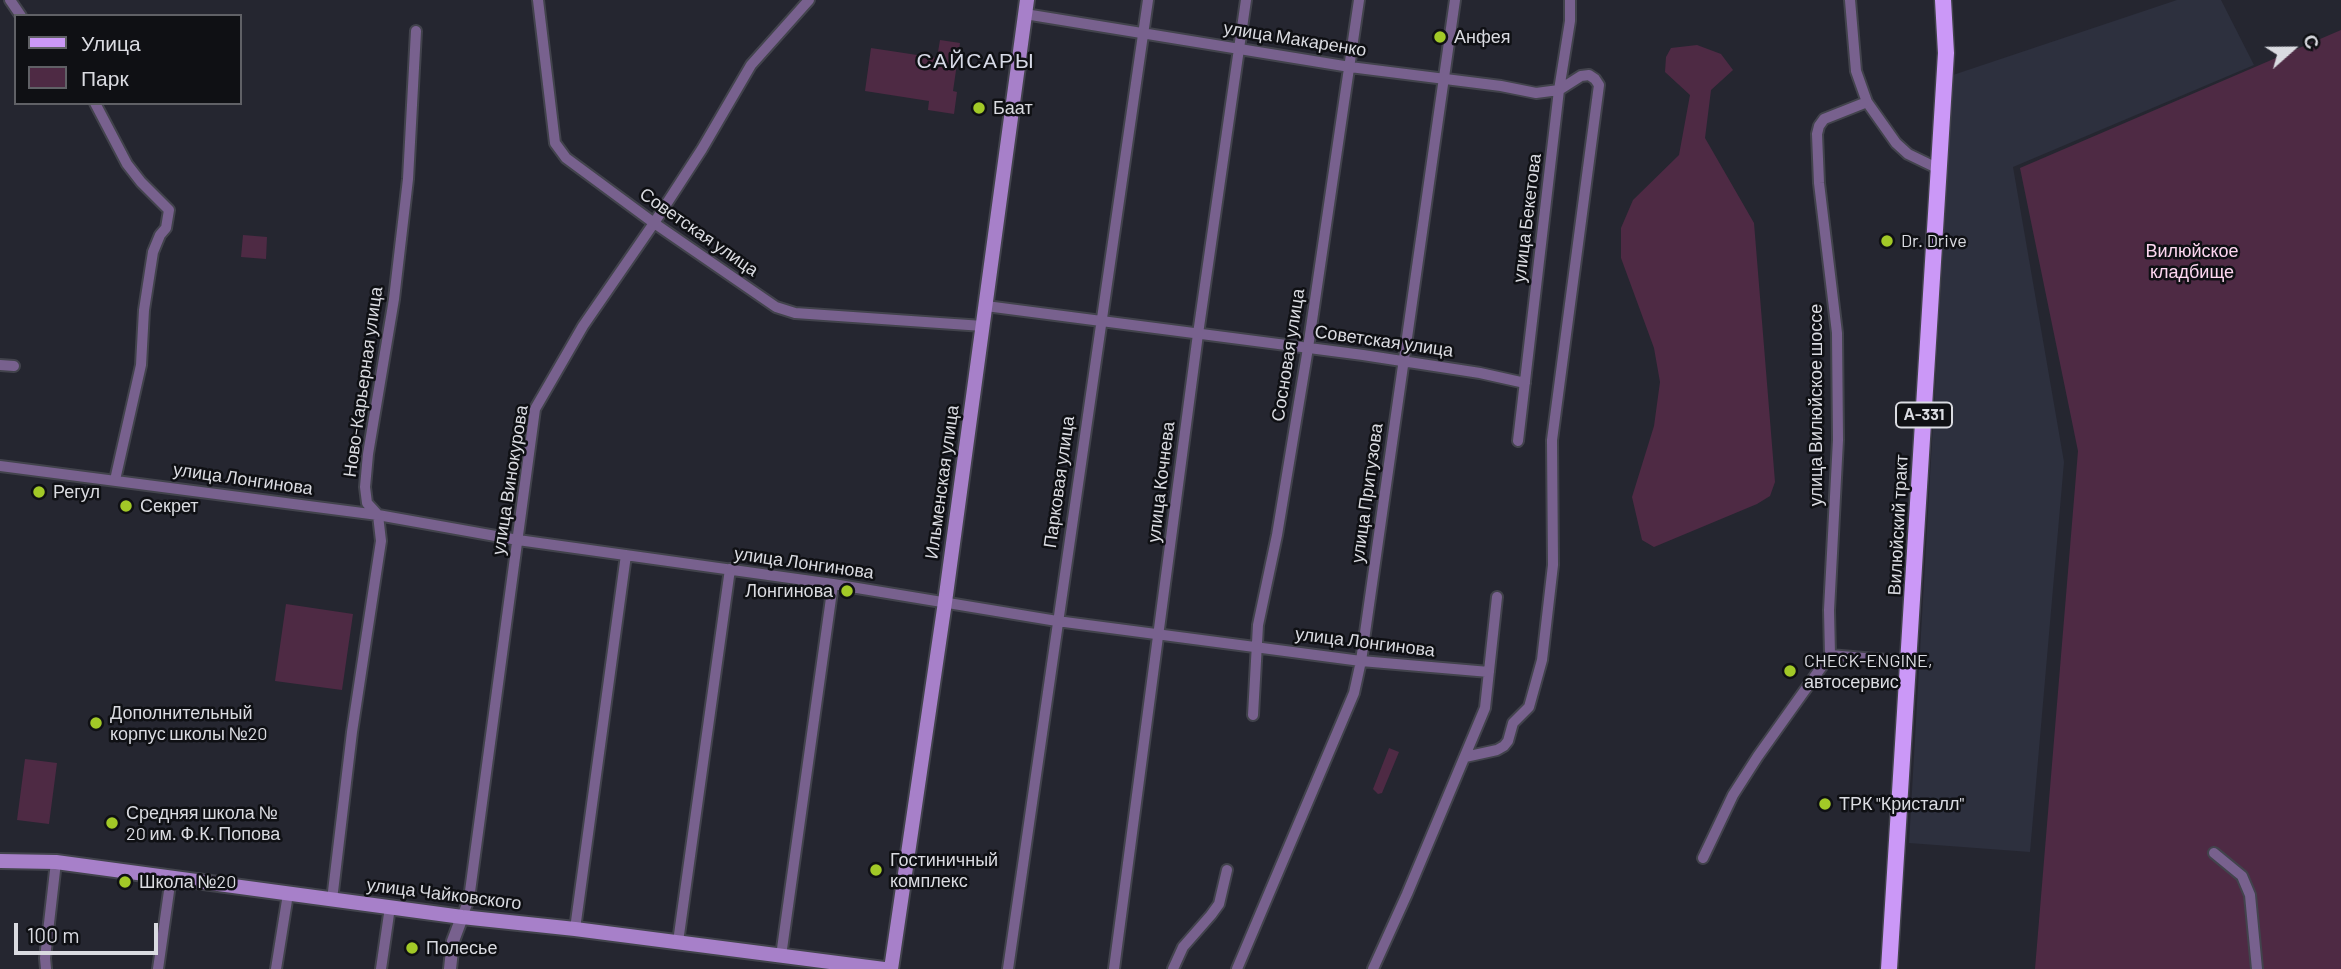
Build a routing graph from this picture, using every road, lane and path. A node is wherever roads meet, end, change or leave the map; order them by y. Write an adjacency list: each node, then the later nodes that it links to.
1 (538, 0): 20 (street, Советская улица)
2 (809, 0): 20 (street, улица Винокурова)
3 (1148, 0): 12 (street, Парковая улица)
4 (1246, 0): 13 (street, улица Кочнева)
5 (1359, 0): 14 (street, Сосновая улица)
6 (1455, 0): 15 (street, улица Притузова)
7 (1570, 0): 16 (street, улица Бекетова)
8 (1850, 0): 17 (street)
9 (1944, 0): 19 (main road, Вилюйский тракт / А-331)
10 (1026, 7): 12 (street, улица Макаренко); 21 (main road, Ильменская улица)
11 (416, 31): 33 (street, Ново-Карьерная улица)
12 (1143, 31): 13 (street, улица Макаренко); 22 (street, Парковая улица)
13 (1239, 49): 14 (street, улица Макаренко); 24 (street, улица Кочнева)
14 (1350, 67): 15 (street, улица Макаренко); 25 (street, Сосновая улица)
15 (1444, 78): 16 (street, улица Макаренко); 26 (street, улица Притузова)
16 (1559, 90): 29 (street, улица Бекетова); 48 (street)
17 (1867, 102): 19 (street); 43 (street, улица Вилюйское шоссе)
18 (96, 105): 32 (street)
19 (1939, 169): 45 (main road, Вилюйский тракт / А-331)
20 (654, 223): 23 (street, Советская улица); 34 (street, улица Винокурова)
21 (986, 306): 22 (street, Советская улица); 23 (main road, Ильменская улица)
22 (1100, 322): 24 (street, Советская улица); 40 (street, Парковая улица)
23 (983, 326): 39 (main road, Ильменская улица)
24 (1198, 334): 25 (street, Советская улица); 41 (street, улица Кочнева)
25 (1308, 348): 26 (street, Советская улица); 42 (street, Сосновая улица)
26 (1404, 362): 29 (street, Советская улица); 44 (street, улица Притузова)
27 (0, 365): 28 (street)
28 (15, 366)
29 (1525, 383): 30 (street, улица Бекетова)
30 (1518, 441)
31 (0, 466): 32 (street, улица Лонгинова)
32 (115, 480): 33 (street, улица Лонгинова)
33 (378, 515): 34 (street, улица Лонгинова); 56 (street, Ново-Карьерная улица)
34 (518, 540): 35 (street, улица Лонгинова); 58 (street, улица Винокурова)
35 (626, 555): 36 (street, улица Лонгинова); 59 (street)
36 (730, 569): 37 (street, улица Лонгинова); 60 (street)
37 (833, 584): 39 (street, улица Лонгинова); 61 (street)
38 (1497, 597): 46 (street)
39 (945, 602): 40 (street, улица Лонгинова); 68 (main road, Ильменская улица)
40 (1057, 621): 41 (street, улица Лонгинова); 69 (street, Парковая улица)
41 (1159, 633): 42 (street, улица Лонгинова); 70 (street, улица Кочнева)
42 (1257, 646): 44 (street, улица Лонгинова); 47 (street, Сосновая улица)
43 (1830, 656): 45 (street); 50 (street)
44 (1360, 661): 46 (street, улица Лонгинова); 72 (street, улица Притузова)
45 (1909, 662): 74 (main road, Вилюйский тракт / А-331)
46 (1489, 672): 48 (street)
47 (1253, 715)
48 (1465, 757): 73 (street)
49 (2214, 853): 75 (street)
50 (1703, 858)
51 (0, 861): 52 (main road, улица Чайковского)
52 (56, 862): 54 (main road, улица Чайковского); 62 (street)
53 (1227, 870): 71 (street)
54 (171, 877): 55 (main road, улица Чайковского); 63 (street)
55 (288, 894): 56 (main road, улица Чайковского); 64 (street)
56 (332, 900): 57 (main road, улица Чайковского)
57 (390, 907): 58 (main road, улица Чайковского); 65 (street)
58 (462, 918): 59 (main road, улица Чайковского); 66 (street)
59 (575, 929): 60 (main road, улица Чайковского)
60 (678, 942): 61 (main road, улица Чайковского)
61 (781, 956): 67 (main road, улица Чайковского)
62 (46, 969)
63 (158, 969)
64 (276, 969)
65 (381, 969)
66 (450, 969)
67 (884, 969)
68 (891, 969)
69 (1008, 969)
70 (1114, 969)
71 (1173, 969)
72 (1237, 969)
73 (1373, 969)
74 (1889, 969)
75 (2257, 969)

